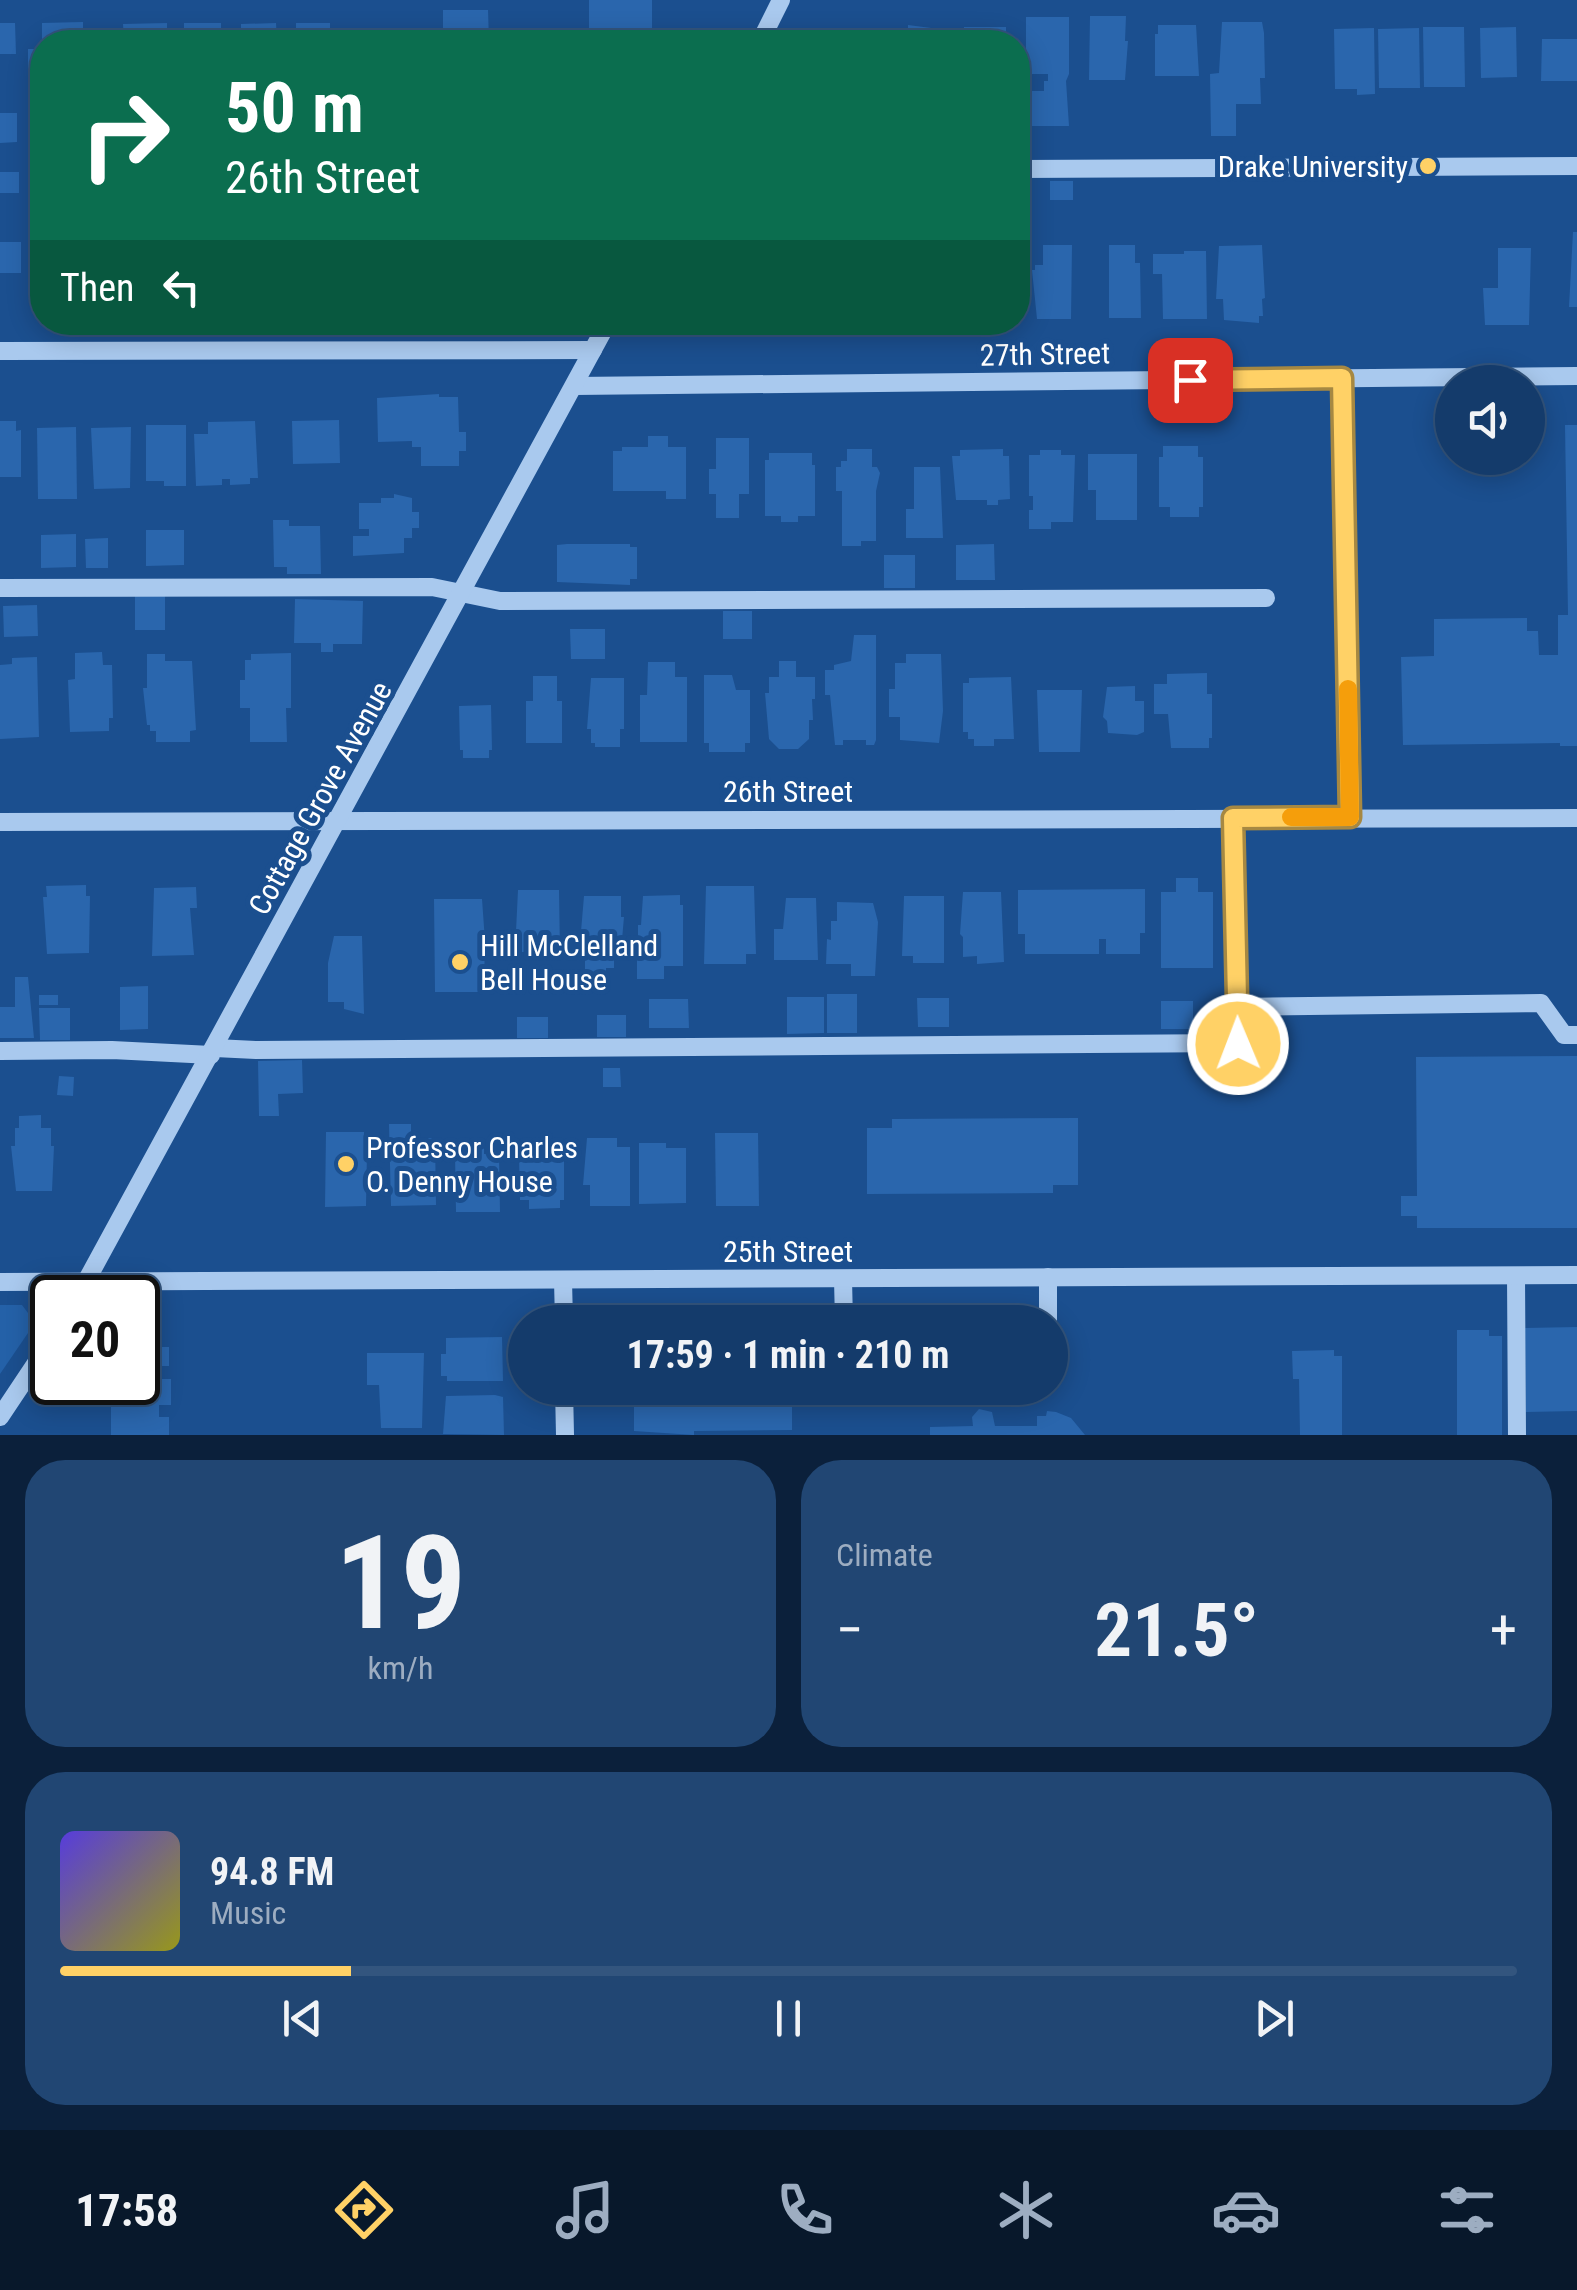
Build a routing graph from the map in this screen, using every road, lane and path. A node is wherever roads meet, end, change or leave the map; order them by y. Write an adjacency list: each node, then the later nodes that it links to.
1 (781, 0): 2 (street)
2 (766, 30)
3 (1577, 166): 4 (street)
4 (1030, 169)
5 (601, 335): 6 (street, Cottage Grove Avenue)
6 (593, 350): 7 (street); 10 (street, Cottage Grove Avenue)
7 (0, 351)
8 (1577, 376): 9 (street, 27th Street)
9 (1342, 378): 10 (street, 27th Street); 14 (street)
10 (574, 386): 12 (street, Cottage Grove Avenue)
11 (0, 588): 12 (street)
12 (462, 594): 13 (street); 17 (street, Cottage Grove Avenue)
13 (1266, 598)
14 (1350, 817): 15 (street, 26th Street); 16 (street, 26th Street)
15 (1233, 818): 17 (street, 26th Street); 19 (street)
16 (1577, 818)
17 (340, 820): 18 (street, 26th Street); 22 (street, Cottage Grove Avenue)
18 (0, 822)
19 (1237, 1006): 20 (street); 22 (street)
20 (1577, 1035)
21 (0, 1051): 22 (street)
22 (213, 1052): 23 (street, Cottage Grove Avenue)
23 (90, 1275)
24 (1577, 1275): 25 (street, 25th Street)
25 (1516, 1276): 27 (street, 25th Street); 39 (street)
26 (843, 1278): 27 (street, 25th Street); 28 (street, 25th Street); 33 (street)
27 (1048, 1278): 34 (street)
28 (564, 1280): 31 (street, 25th Street); 32 (street)
29 (0, 1282): 30 (street, 25th Street)
30 (30, 1285)
31 (160, 1288)
32 (564, 1305)
33 (844, 1305)
34 (1048, 1305)
35 (30, 1372): 37 (street)
36 (564, 1405): 38 (street)
37 (0, 1417)
38 (564, 1435)
39 (1517, 1435)

